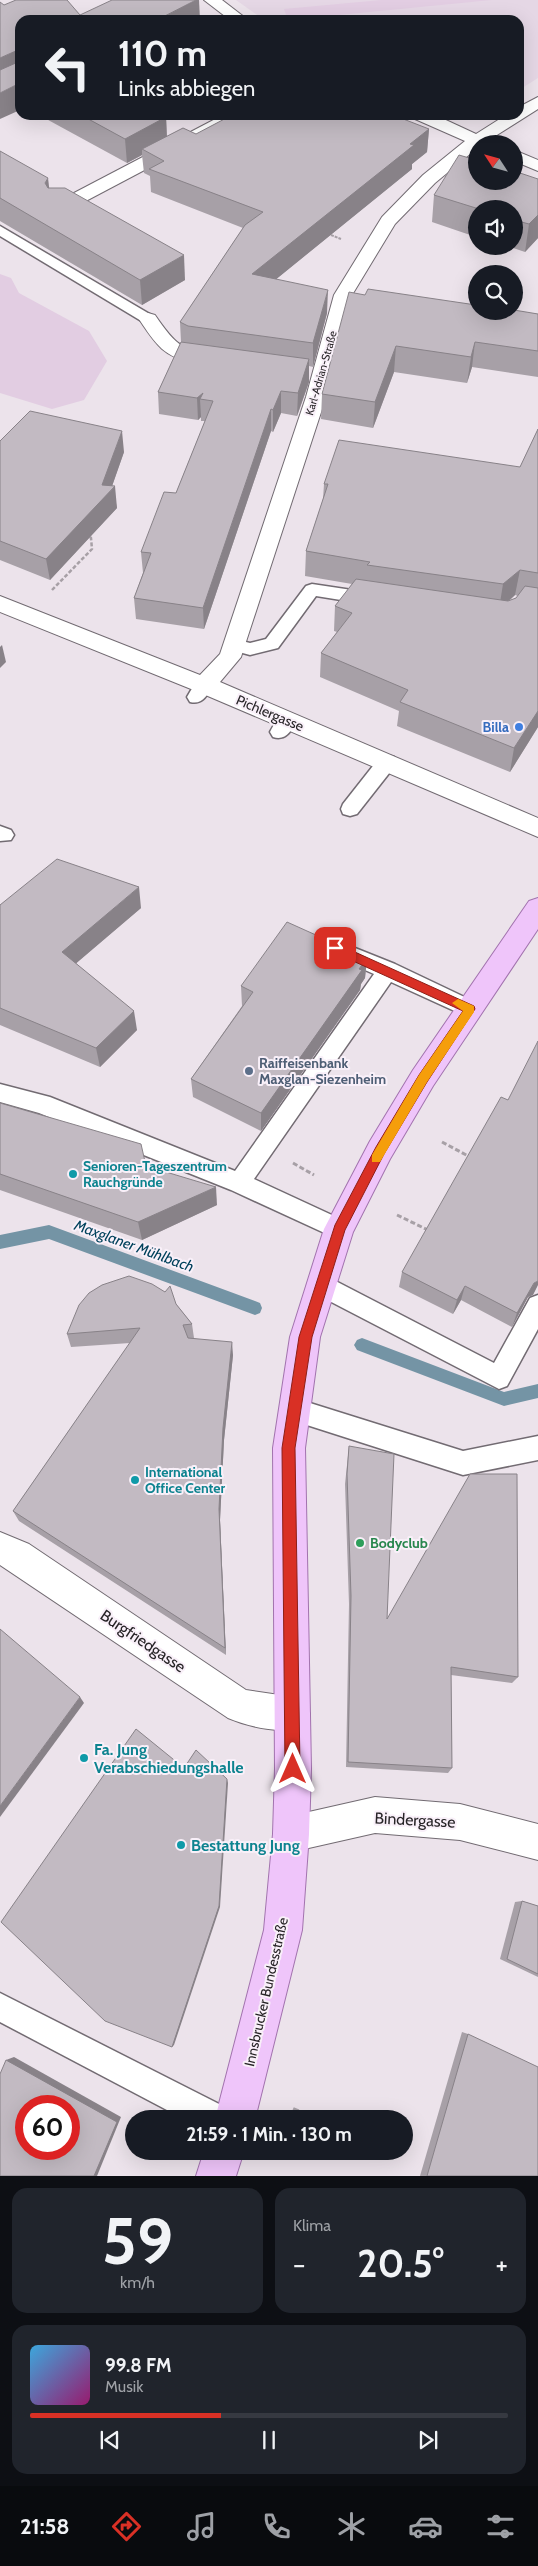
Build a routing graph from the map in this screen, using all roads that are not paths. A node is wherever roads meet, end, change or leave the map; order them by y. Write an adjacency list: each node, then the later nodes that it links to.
1 (212, 0): 2 (street)
2 (233, 15)
3 (538, 102): 4 (street, Karl-Adrian-Straße)
4 (524, 111)
5 (226, 120): 13 (street)
6 (432, 120): 9 (street)
7 (511, 120): 8 (street, Karl-Adrian-Straße)
8 (490, 135)
9 (468, 137)
10 (468, 151): 19 (street, Karl-Adrian-Straße)
11 (523, 159): 12 (street)
12 (538, 166)
13 (60, 208)
14 (8, 232): 15 (lane)
15 (148, 319): 16 (street)
16 (230, 363)
17 (389, 601): 19 (lane)
18 (0, 604): 20 (street, Pichlergasse)
19 (234, 645): 20 (street, Karl-Adrian-Straße)
20 (200, 691): 21 (street, Pichlergasse)
21 (387, 762): 22 (lane); 23 (street, Pichlergasse)
22 (350, 809)
23 (538, 828)
24 (538, 908): 27 (main road, Innsbrucker Bundesstraße)
25 (335, 948): 26 (lane)
26 (388, 970): 27 (lane); 29 (lane)
27 (470, 1009): 30 (main road, Innsbrucker Bundesstraße)
28 (0, 1093): 29 (lane)
29 (239, 1183): 30 (lane)
30 (339, 1229): 31 (main road, Innsbrucker Bundesstraße)
31 (322, 1285): 32 (lane); 33 (main road, Innsbrucker Bundesstraße)
32 (538, 1306)
33 (294, 1410): 34 (lane); 36 (main road, Innsbrucker Bundesstraße)
34 (538, 1448)
35 (0, 1548): 36 (street, Burgfriedgasse)
36 (293, 1714): 37 (main road, Innsbrucker Bundesstraße)
37 (291, 1834): 38 (street, Bindergasse); 41 (main road, Innsbrucker Bundesstraße)
38 (538, 1842)
39 (1, 2007): 40 (lane)
40 (199, 2110)
41 (237, 2110)
42 (221, 2160): 43 (main road)
43 (216, 2176)

